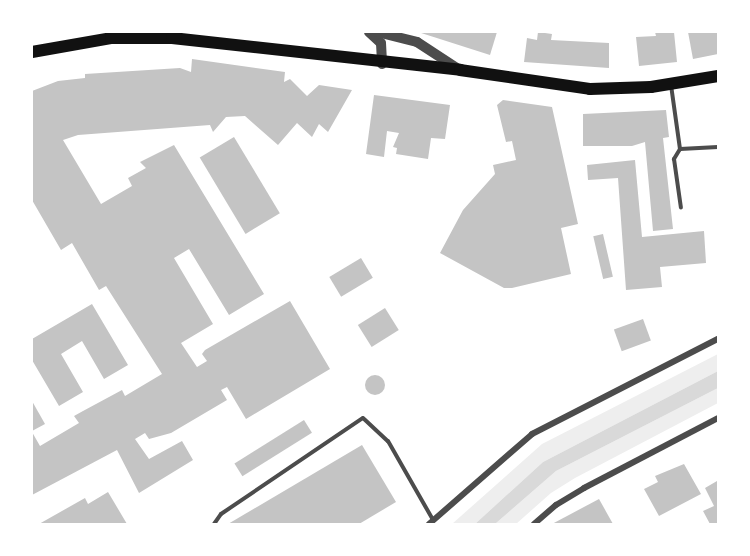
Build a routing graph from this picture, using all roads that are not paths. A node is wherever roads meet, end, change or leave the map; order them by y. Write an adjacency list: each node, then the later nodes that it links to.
1 (369, 32): 4 (street)
2 (377, 32): 5 (street)
3 (32, 52): 4 (main road)
4 (382, 64): 5 (main road)
5 (460, 70): 7 (main road)
6 (718, 76): 7 (main road)
7 (671, 84): 9 (lane)
8 (718, 147): 9 (lane)
9 (680, 149): 10 (lane)
10 (681, 208)
11 (718, 339): 13 (street)
12 (718, 418): 15 (street)
13 (431, 522): 14 (lane)
14 (213, 525)
15 (534, 525)

